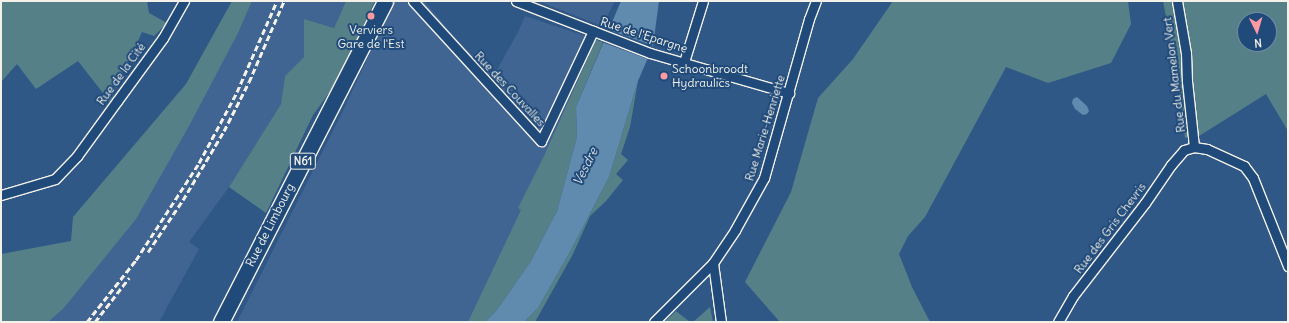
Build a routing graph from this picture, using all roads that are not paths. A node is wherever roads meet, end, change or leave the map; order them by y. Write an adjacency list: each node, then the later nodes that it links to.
1 (184, 1): 12 (street, Rue de la Cité)
2 (385, 1): 15 (main road, Rue de Limbourg / N61)
3 (412, 1): 8 (street, Rue des Couvalles)
4 (516, 1): 8 (street, Rue de l'Epargne)
5 (703, 1): 9 (street)
6 (816, 1): 10 (street, Rue Marie-Henriette)
7 (1177, 1): 11 (street, Rue du Mamelon Vert)
8 (596, 32): 9 (street, Rue de l'Epargne)
9 (684, 62): 10 (street, Rue de l'Epargne)
10 (789, 93): 13 (street, Rue Marie-Henriette)
11 (1194, 147): 14 (street); 18 (street, Rue des Gris Chevris)
12 (1, 195)
13 (713, 263): 16 (street, Rue Marie-Henriette); 17 (street)
14 (1288, 266)
15 (221, 322)
16 (654, 322)
17 (721, 322)
18 (1058, 322)

